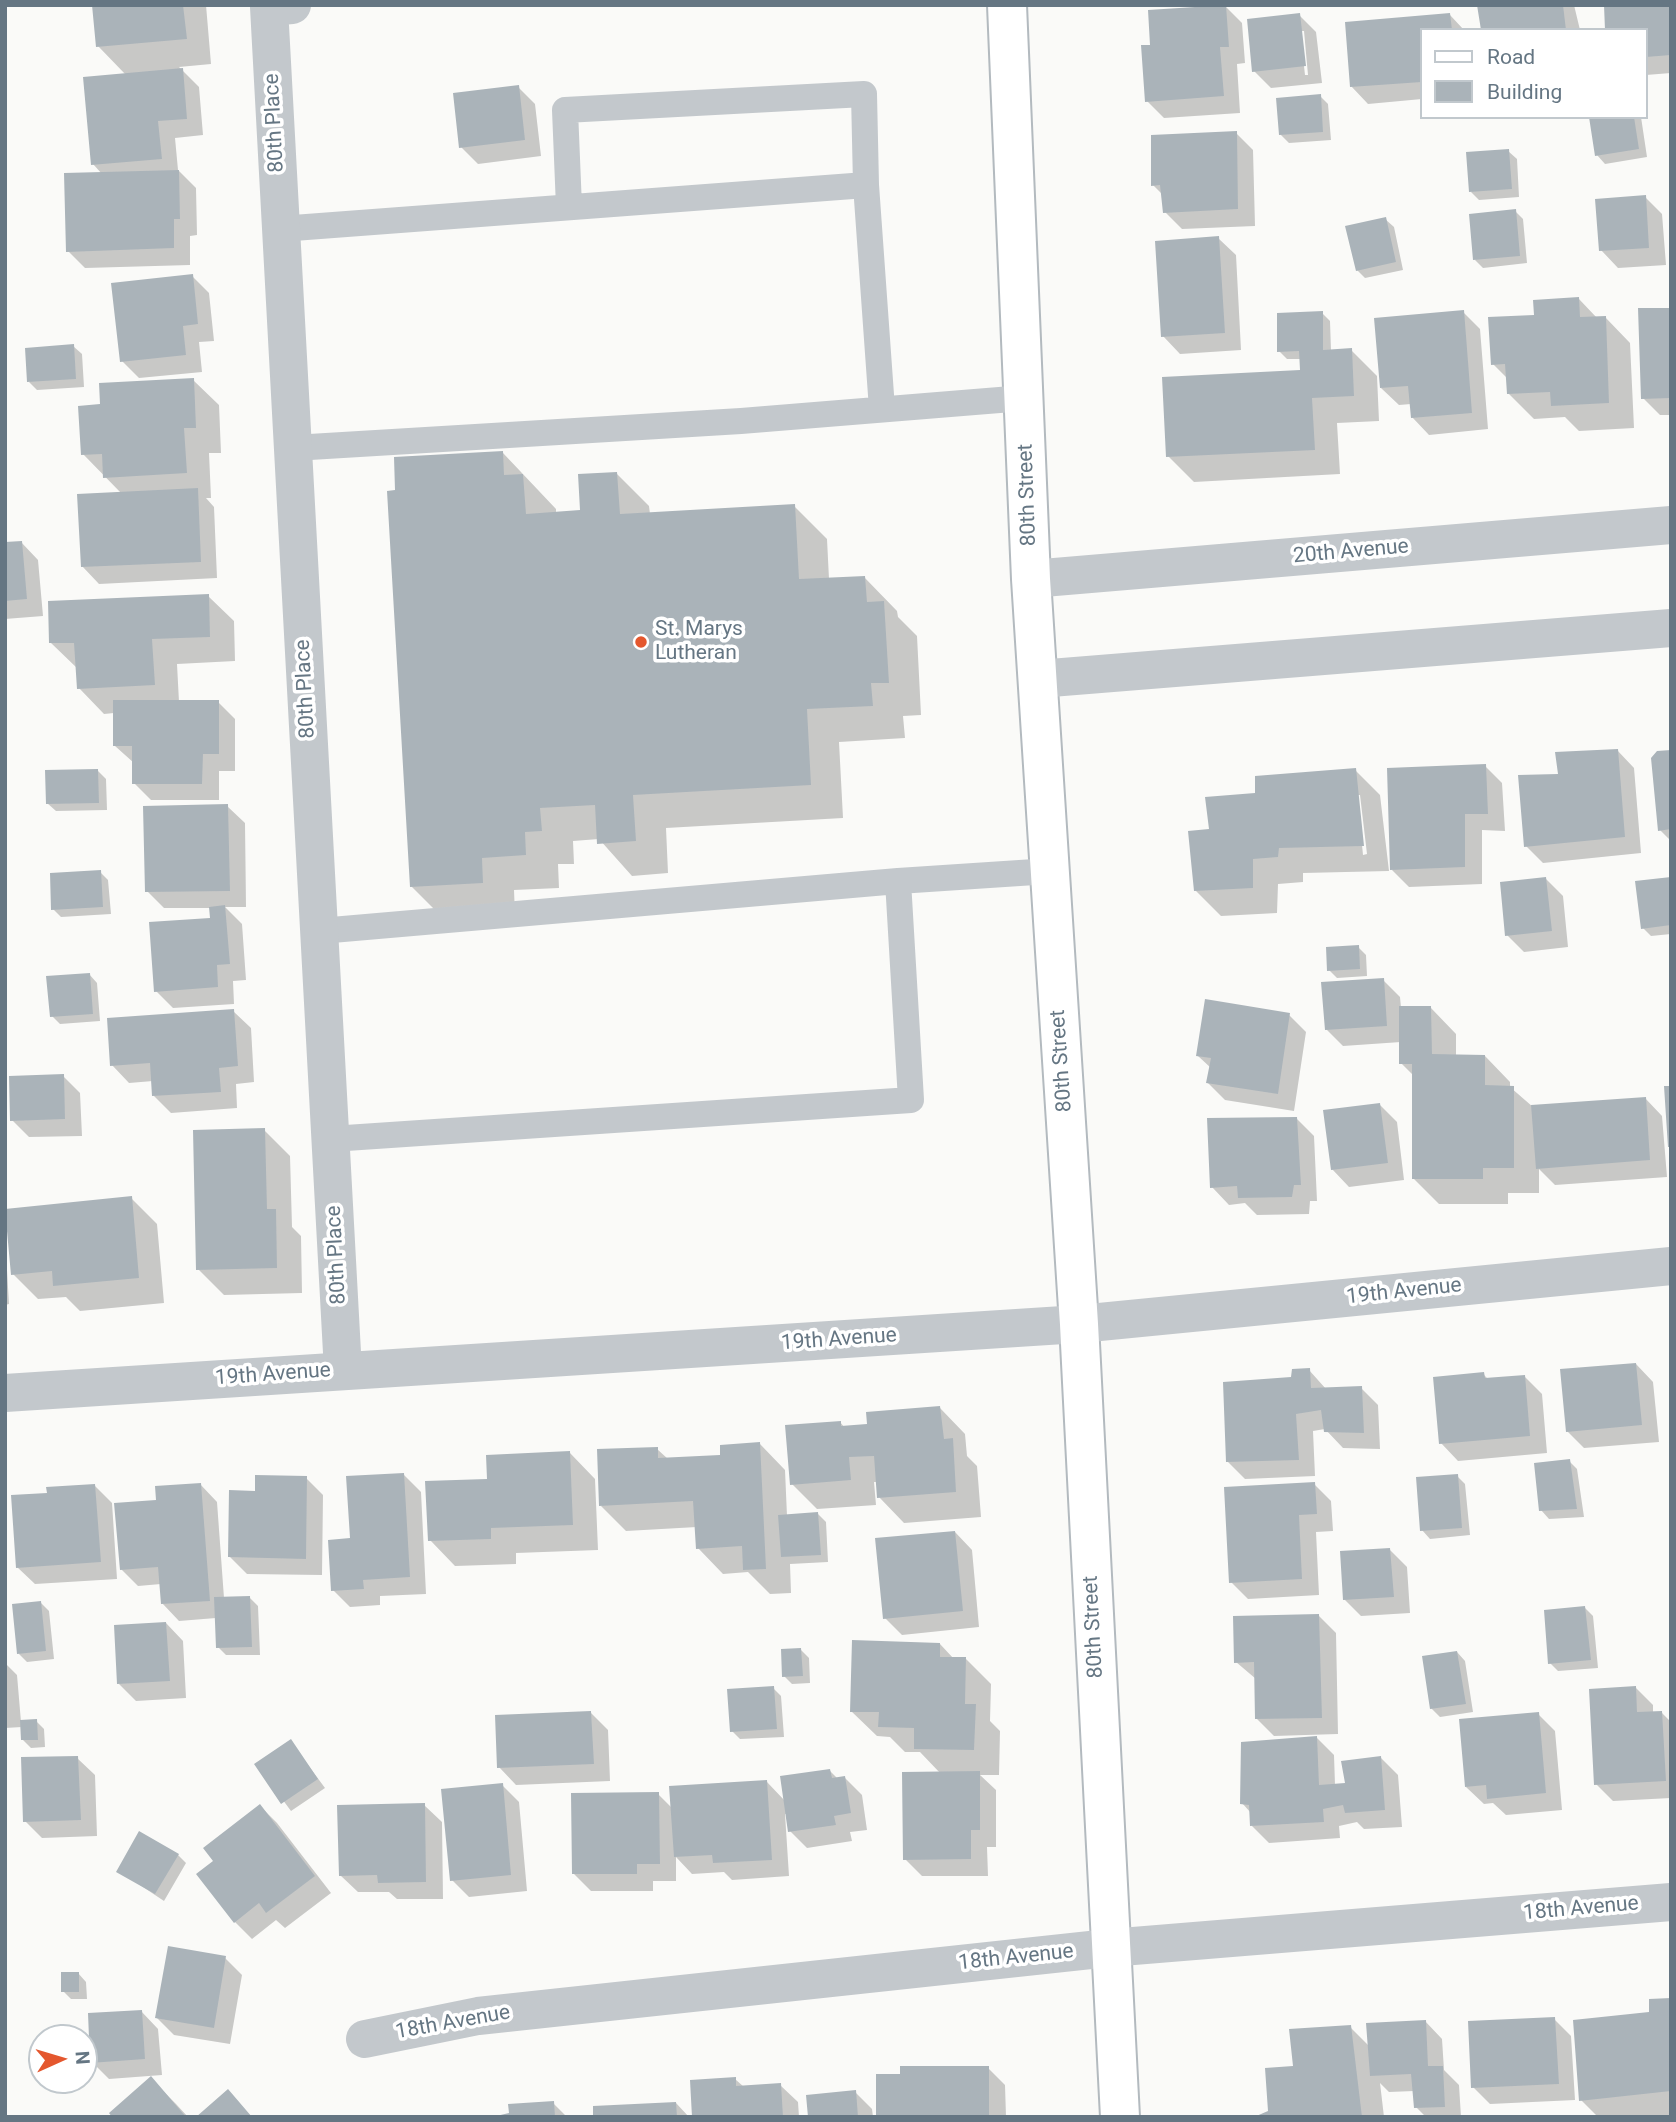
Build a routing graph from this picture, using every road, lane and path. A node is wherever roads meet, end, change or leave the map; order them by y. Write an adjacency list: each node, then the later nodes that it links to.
1 (1007, 5): 6 (street, 80th Street)
2 (280, 6): 5 (street, 80th Place)
3 (866, 185): 4 (lane); 4 (lane); 7 (lane)
4 (569, 207): 5 (lane)
5 (280, 229): 8 (street, 80th Place)
6 (1024, 398): 7 (lane); 10 (street, 80th Street)
7 (882, 409): 8 (lane)
8 (293, 448): 15 (street, 80th Place)
9 (1671, 525): 10 (street, 20th Avenue)
10 (1031, 579): 12 (street, 80th Street)
11 (1671, 628): 12 (street)
12 (1038, 680): 13 (street, 80th Street)
13 (1050, 871): 14 (lane); 18 (street, 80th Street)
14 (898, 881): 15 (lane); 16 (lane)
15 (320, 931): 16 (street, 80th Place)
16 (331, 1139): 19 (street, 80th Place)
17 (1671, 1266): 18 (street, 19th Avenue)
18 (1079, 1324): 19 (street, 19th Avenue); 22 (street, 80th Street)
19 (344, 1371): 20 (street, 19th Avenue)
20 (5, 1393)
21 (1671, 1902): 22 (street, 18th Avenue)
22 (1109, 1948): 23 (street, 18th Avenue); 24 (street, 80th Street)
23 (365, 2039)
24 (1120, 2117)

